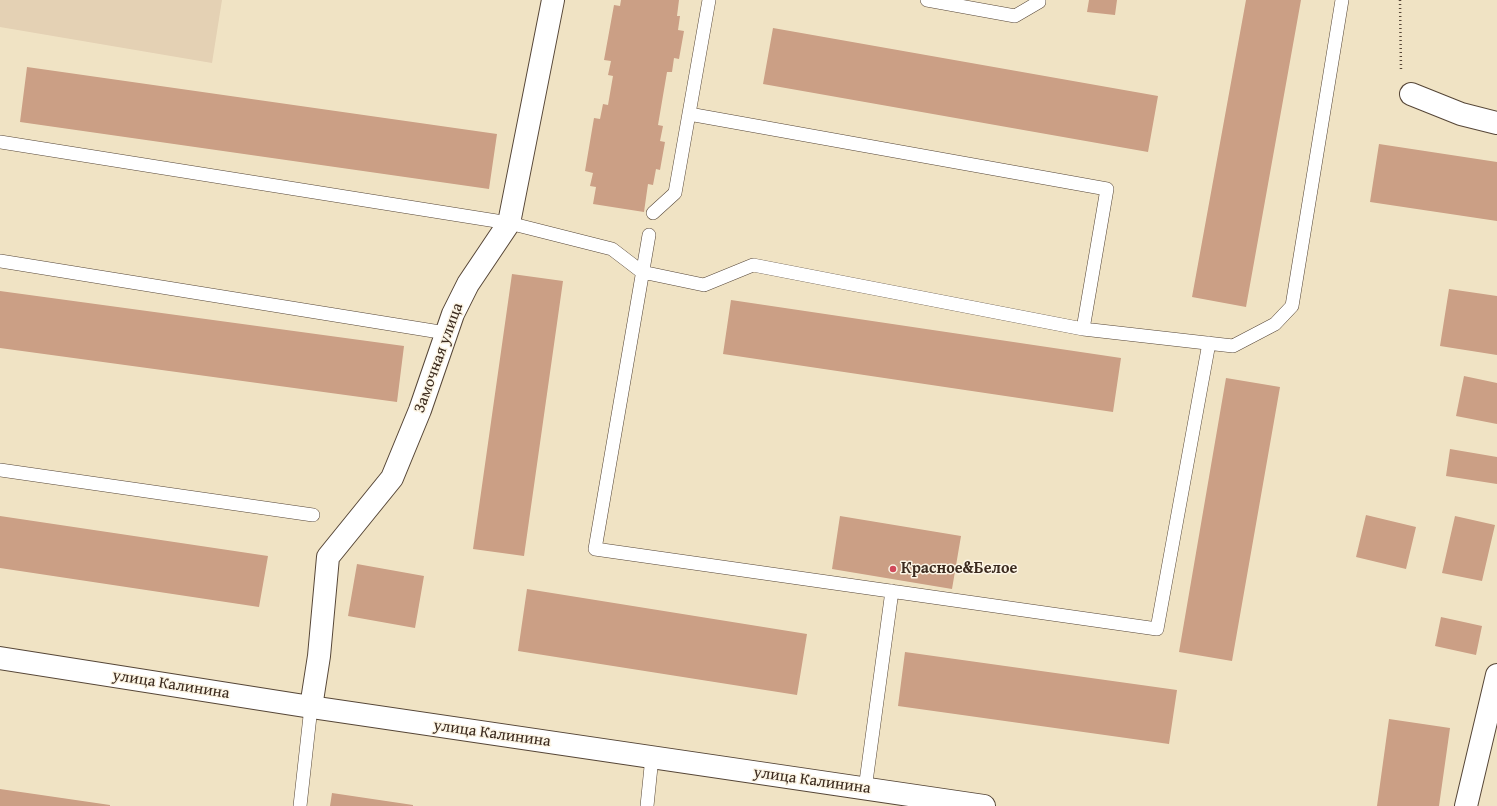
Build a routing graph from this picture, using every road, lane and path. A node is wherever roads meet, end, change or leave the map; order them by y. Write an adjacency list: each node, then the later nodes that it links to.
1 (554, 0): 12 (street, Замочная улица)
2 (709, 0): 8 (lane)
3 (927, 0): 4 (lane)
4 (1039, 0)
5 (1342, 0): 18 (lane)
6 (1400, 0): 7 (path)
7 (1411, 94): 9 (street)
8 (689, 114): 11 (lane); 16 (lane)
9 (1497, 123)
10 (0, 142): 12 (lane)
11 (653, 213)
12 (509, 223): 15 (lane); 17 (street, Замочная улица)
13 (649, 235): 15 (lane)
14 (0, 261): 17 (lane)
15 (642, 272): 16 (lane); 21 (lane)
16 (1083, 329): 18 (lane)
17 (446, 333): 24 (street, Замочная улица)
18 (1209, 343): 21 (lane)
19 (0, 470): 20 (lane)
20 (313, 515)
21 (892, 591): 26 (lane)
22 (0, 658): 24 (street, улица Калинина)
23 (1497, 675): 31 (street)
24 (311, 707): 25 (street, улица Калинина); 27 (lane)
25 (652, 757): 26 (street, улица Калинина); 28 (lane)
26 (865, 788): 29 (street, улица Калинина)
27 (300, 806)
28 (647, 806)
29 (981, 806): 30 (street, улица Калинина)
30 (984, 806)
31 (1466, 806)

